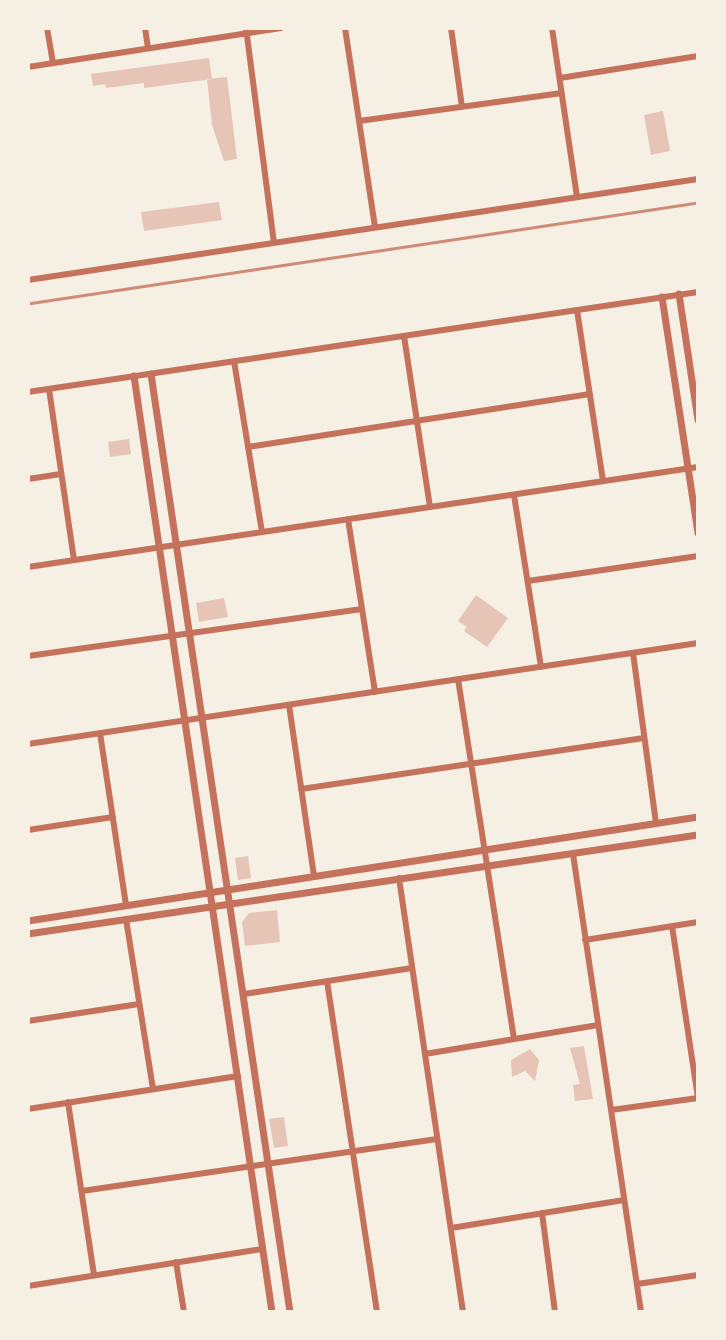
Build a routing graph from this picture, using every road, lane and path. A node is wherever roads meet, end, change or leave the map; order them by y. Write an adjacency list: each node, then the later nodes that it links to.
1 (47, 28): 10 (street)
2 (145, 28): 8 (street)
3 (281, 28): 7 (street)
4 (345, 28): 15 (street)
5 (451, 28): 14 (street)
6 (552, 28): 12 (street)
7 (246, 31): 8 (street); 19 (street)
8 (148, 48): 10 (street)
9 (698, 56): 12 (street)
10 (53, 63): 11 (street)
11 (28, 67)
12 (560, 78): 13 (street)
13 (562, 93): 14 (street); 17 (street)
14 (462, 107): 15 (street)
15 (359, 121): 18 (street)
16 (698, 179): 17 (street)
17 (577, 197): 18 (street)
18 (375, 227): 19 (street)
19 (274, 243): 20 (street)
20 (28, 280)
21 (698, 292): 22 (street)
22 (679, 294): 23 (street); 32 (street)
23 (662, 297): 24 (street); 36 (street)
24 (577, 310): 25 (street); 31 (street)
25 (404, 336): 26 (street); 33 (street)
26 (234, 361): 27 (street); 34 (street)
27 (151, 374): 28 (street); 45 (street)
28 (134, 376): 29 (street); 46 (street)
29 (49, 389): 30 (street); 37 (street)
30 (28, 392)
31 (590, 394): 33 (street); 39 (street)
32 (698, 420)
33 (417, 421): 34 (street); 41 (street)
34 (248, 447): 43 (street)
35 (698, 467): 36 (street)
36 (688, 469): 39 (street); 44 (street)
37 (61, 474): 38 (street); 48 (street)
38 (28, 479)
39 (603, 481): 40 (street)
40 (514, 495): 41 (street); 50 (street)
41 (430, 507): 42 (street)
42 (348, 519): 43 (street); 51 (street)
43 (262, 532): 45 (street)
44 (698, 533)
45 (177, 545): 46 (street); 52 (street)
46 (158, 547): 48 (street); 52 (street)
47 (698, 556): 50 (street)
48 (74, 560): 49 (street)
49 (28, 567)
50 (528, 581): 56 (street)
51 (362, 609): 52 (street); 58 (street)
52 (181, 633): 55 (street); 60 (street); 61 (street)
53 (698, 643): 54 (street)
54 (633, 653): 56 (street); 63 (street)
55 (28, 656)
56 (541, 667): 57 (street)
57 (458, 679): 58 (street); 65 (street)
58 (375, 692): 59 (street)
59 (289, 705): 60 (street); 66 (street)
60 (203, 718): 61 (street); 76 (street)
61 (185, 720): 62 (street); 77 (street)
62 (100, 733): 64 (street); 67 (street)
63 (644, 738): 65 (street); 69 (street)
64 (28, 744)
65 (471, 764): 66 (street); 73 (street)
66 (301, 789): 74 (street)
67 (113, 817): 70 (street); 79 (street)
68 (698, 817): 69 (street)
69 (656, 823): 73 (street)
70 (28, 830)
71 (698, 835): 72 (street)
72 (573, 854): 73 (street); 86 (street)
73 (485, 858): 74 (street); 75 (street); 93 (street)
74 (314, 876): 76 (street)
75 (399, 878): 78 (street); 87 (street)
76 (228, 888): 77 (street); 78 (street)
77 (212, 891): 79 (street); 80 (street)
78 (231, 904): 80 (street); 89 (street)
79 (126, 905): 82 (street)
80 (214, 906): 81 (street); 95 (street)
81 (126, 919): 85 (street); 90 (street)
82 (28, 921)
83 (698, 922): 84 (street)
84 (672, 926): 86 (street); 97 (street)
85 (28, 934)
86 (585, 940): 92 (street)
87 (412, 968): 88 (street); 94 (street)
88 (327, 981): 89 (street); 102 (street)
89 (244, 994): 103 (street)
90 (139, 1004): 91 (street); 96 (street)
91 (28, 1021)
92 (598, 1025): 93 (street); 100 (street)
93 (514, 1039): 94 (street)
94 (425, 1054): 101 (street)
95 (238, 1076): 96 (street); 104 (street)
96 (153, 1089): 98 (street)
97 (698, 1098): 100 (street)
98 (68, 1102): 99 (street); 105 (street)
99 (28, 1109)
100 (611, 1110): 106 (street)
101 (437, 1139): 102 (street); 108 (street)
102 (353, 1152): 103 (street); 118 (street)
103 (269, 1165): 104 (street); 117 (street)
104 (256, 1167): 105 (street); 109 (street)
105 (82, 1191): 111 (street)
106 (624, 1200): 107 (street); 113 (street)
107 (542, 1213): 108 (street); 120 (street)
108 (451, 1228): 119 (street)
109 (262, 1249): 110 (street); 116 (street)
110 (176, 1262): 111 (street); 115 (street)
111 (94, 1275): 114 (street)
112 (698, 1275): 113 (street)
113 (637, 1284): 121 (street)
114 (28, 1286)
115 (184, 1312)
116 (272, 1312)
117 (290, 1312)
118 (377, 1312)
119 (462, 1312)
120 (555, 1312)
121 (641, 1312)

